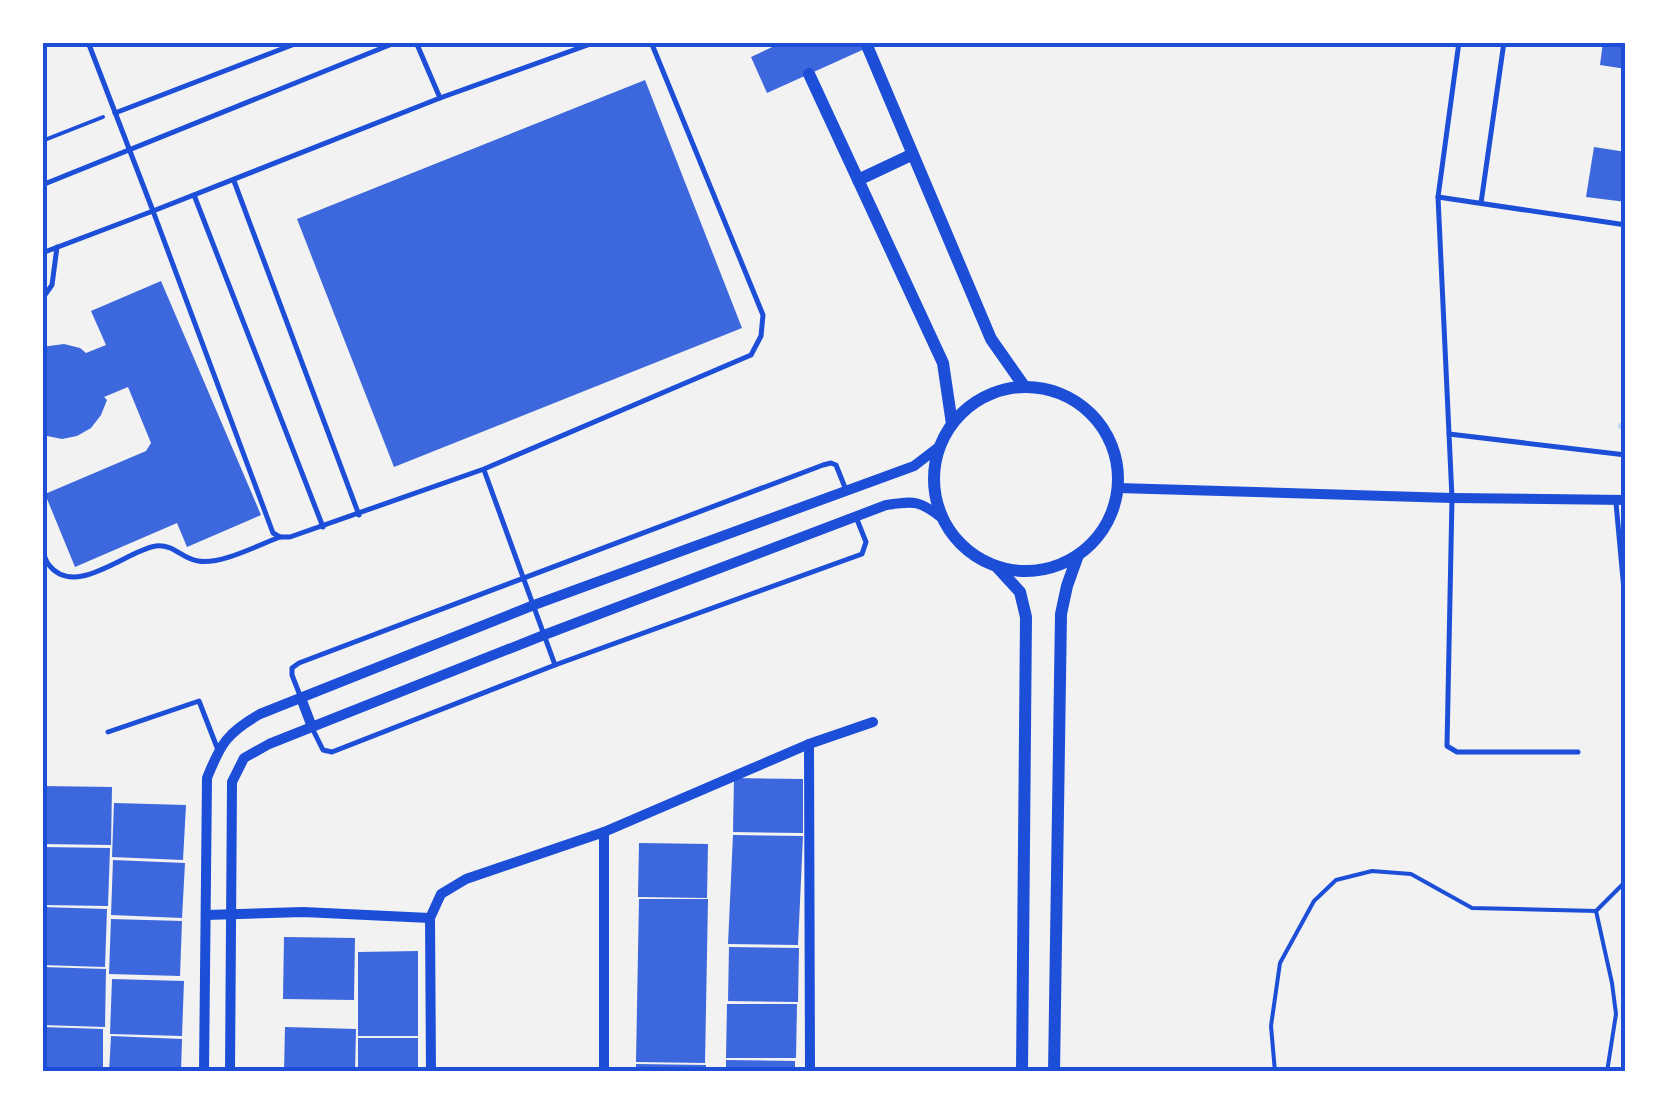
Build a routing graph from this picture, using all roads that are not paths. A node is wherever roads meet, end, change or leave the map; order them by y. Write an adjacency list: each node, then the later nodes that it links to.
1 (88, 42): 12 (lane)
2 (300, 42): 12 (lane)
3 (397, 42): 13 (lane)
4 (416, 42): 11 (lane)
5 (596, 42): 11 (lane)
6 (651, 42): 31 (lane)
7 (1459, 42): 19 (lane)
8 (1504, 42): 20 (lane)
9 (868, 48): 14 (street)
10 (810, 74): 16 (street)
11 (440, 98): 15 (lane)
12 (115, 113): 13 (lane)
13 (130, 151): 17 (lane); 21 (lane)
14 (911, 155): 16 (street); 26 (street)
15 (233, 180): 18 (lane); 36 (lane)
16 (858, 180): 27 (street)
17 (42, 186)
18 (194, 194): 21 (lane); 39 (lane)
19 (1438, 197): 20 (lane); 28 (lane)
20 (1481, 203): 22 (lane)
21 (153, 211): 23 (lane); 40 (lane)
22 (1626, 224)
23 (57, 247): 24 (lane); 25 (lane)
24 (42, 252)
25 (42, 299)
26 (1024, 386): 27 (street); 32 (street)
27 (952, 424): 29 (street)
28 (1449, 434): 30 (lane); 34 (lane)
29 (940, 446): 33 (street); 38 (street)
30 (1626, 456)
31 (484, 470): 36 (lane); 44 (lane)
32 (1118, 488): 34 (street); 42 (street)
33 (846, 490): 44 (lane); 45 (street)
34 (1452, 498): 35 (street); 55 (lane)
35 (1621, 500): 46 (lane)
36 (358, 515): 39 (lane)
37 (856, 517): 38 (street); 47 (street); 48 (lane)
38 (942, 518): 43 (street)
39 (322, 527): 40 (lane)
40 (280, 537): 41 (lane)
41 (42, 551)
42 (1078, 555): 43 (street); 67 (street)
43 (998, 568): 66 (street)
44 (524, 578): 45 (lane); 49 (lane)
45 (534, 606): 47 (lane); 49 (street)
46 (1626, 612)
47 (544, 635): 48 (lane); 51 (street)
48 (555, 664): 51 (lane)
49 (301, 698): 51 (street); 54 (street)
50 (873, 722): 53 (street)
51 (312, 727): 56 (street)
52 (108, 732): 54 (lane)
53 (809, 744): 57 (street); 65 (street)
54 (218, 750): 56 (street); 58 (street)
55 (1578, 752)
56 (239, 765): 59 (street)
57 (604, 832): 60 (street); 64 (street)
58 (206, 915): 59 (street); 61 (street)
59 (231, 916): 60 (street); 62 (street)
60 (430, 918): 63 (street)
61 (204, 1072)
62 (230, 1072)
63 (430, 1072)
64 (604, 1072)
65 (810, 1072)
66 (1022, 1072)
67 (1054, 1072)

